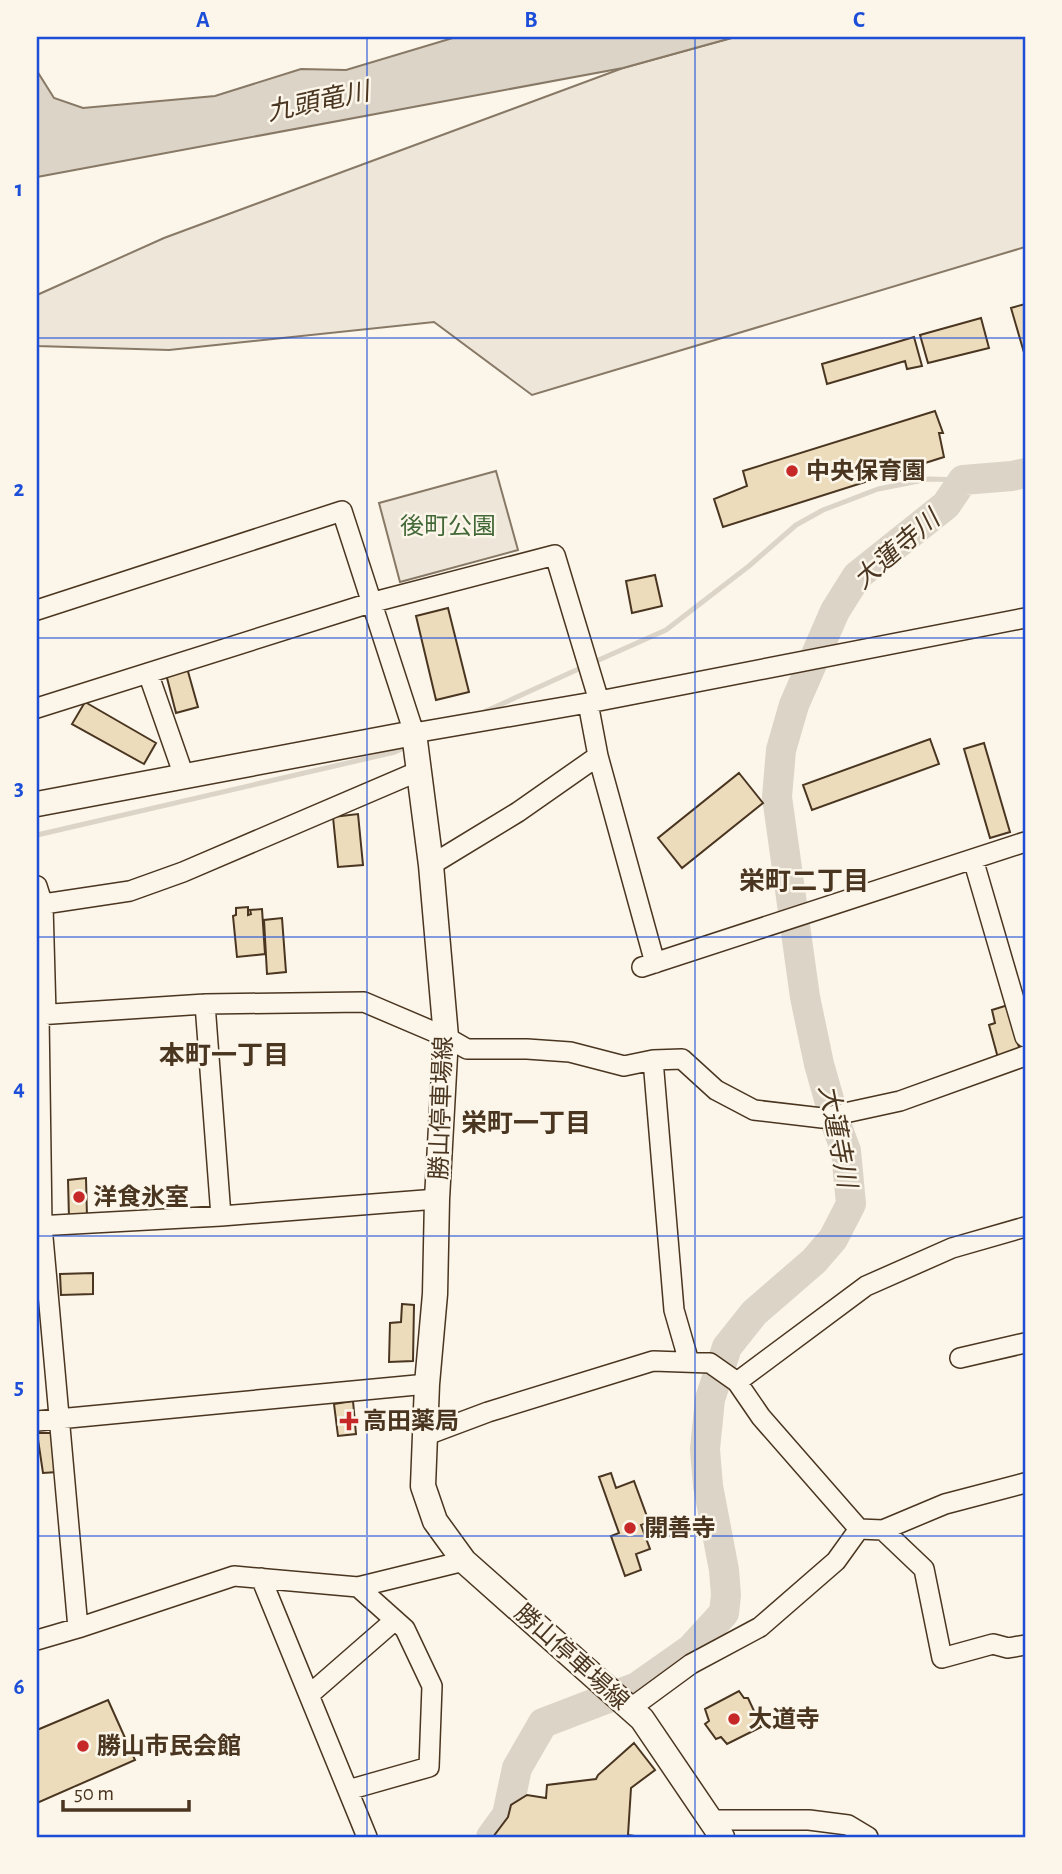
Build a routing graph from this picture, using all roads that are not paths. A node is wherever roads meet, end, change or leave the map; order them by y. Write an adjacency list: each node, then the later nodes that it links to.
1 (370, 603): 2 (street); 4 (street); 5 (street); 7 (street)
2 (37, 610)
3 (1025, 618): 5 (street)
4 (148, 673): 6 (street); 10 (street)
5 (593, 702): 7 (street); 8 (street)
6 (37, 708)
7 (414, 733): 9 (main road, 勝山停車場線); 10 (main road)
8 (598, 756): 13 (street); 14 (street)
9 (419, 771): 14 (main road, 勝山停車場線); 15 (street)
10 (184, 776): 11 (main road)
11 (37, 804)
12 (1025, 842): 13 (street)
13 (973, 859): 19 (street)
14 (431, 864): 18 (main road, 勝山停車場線)
15 (39, 899): 17 (street)
16 (205, 1004): 17 (street); 18 (street); 23 (street)
17 (41, 1014): 24 (street)
18 (446, 1037): 21 (street); 22 (main road, 勝山停車場線)
19 (1025, 1037)
20 (1025, 1056): 21 (street)
21 (653, 1060): 28 (street)
22 (437, 1199): 23 (street); 30 (main road, 勝山停車場線)
23 (221, 1216): 24 (street)
24 (39, 1226): 31 (street)
25 (1025, 1227): 29 (street)
26 (1025, 1343): 27 (street)
27 (960, 1358)
28 (689, 1362): 29 (street); 33 (street)
29 (737, 1382): 35 (street)
30 (428, 1384): 31 (street); 33 (main road, 勝山停車場線)
31 (58, 1418): 32 (street); 41 (street)
32 (37, 1421)
33 (424, 1436): 37 (main road, 勝山停車場線)
34 (1025, 1483): 36 (street)
35 (859, 1529): 36 (street); 45 (street)
36 (883, 1530): 43 (street)
37 (464, 1561): 39 (street); 45 (main road, 勝山停車場線)
38 (261, 1578): 39 (street); 41 (street); 44 (street)
39 (358, 1587): 40 (street)
40 (394, 1620): 44 (street); 46 (street)
41 (78, 1628): 42 (street)
42 (37, 1640)
43 (1025, 1645)
44 (309, 1695): 46 (street)
45 (631, 1708): 47 (main road, 勝山停車場線)
46 (348, 1790): 48 (street)
47 (716, 1829): 49 (street)
48 (367, 1837)
49 (868, 1837)

